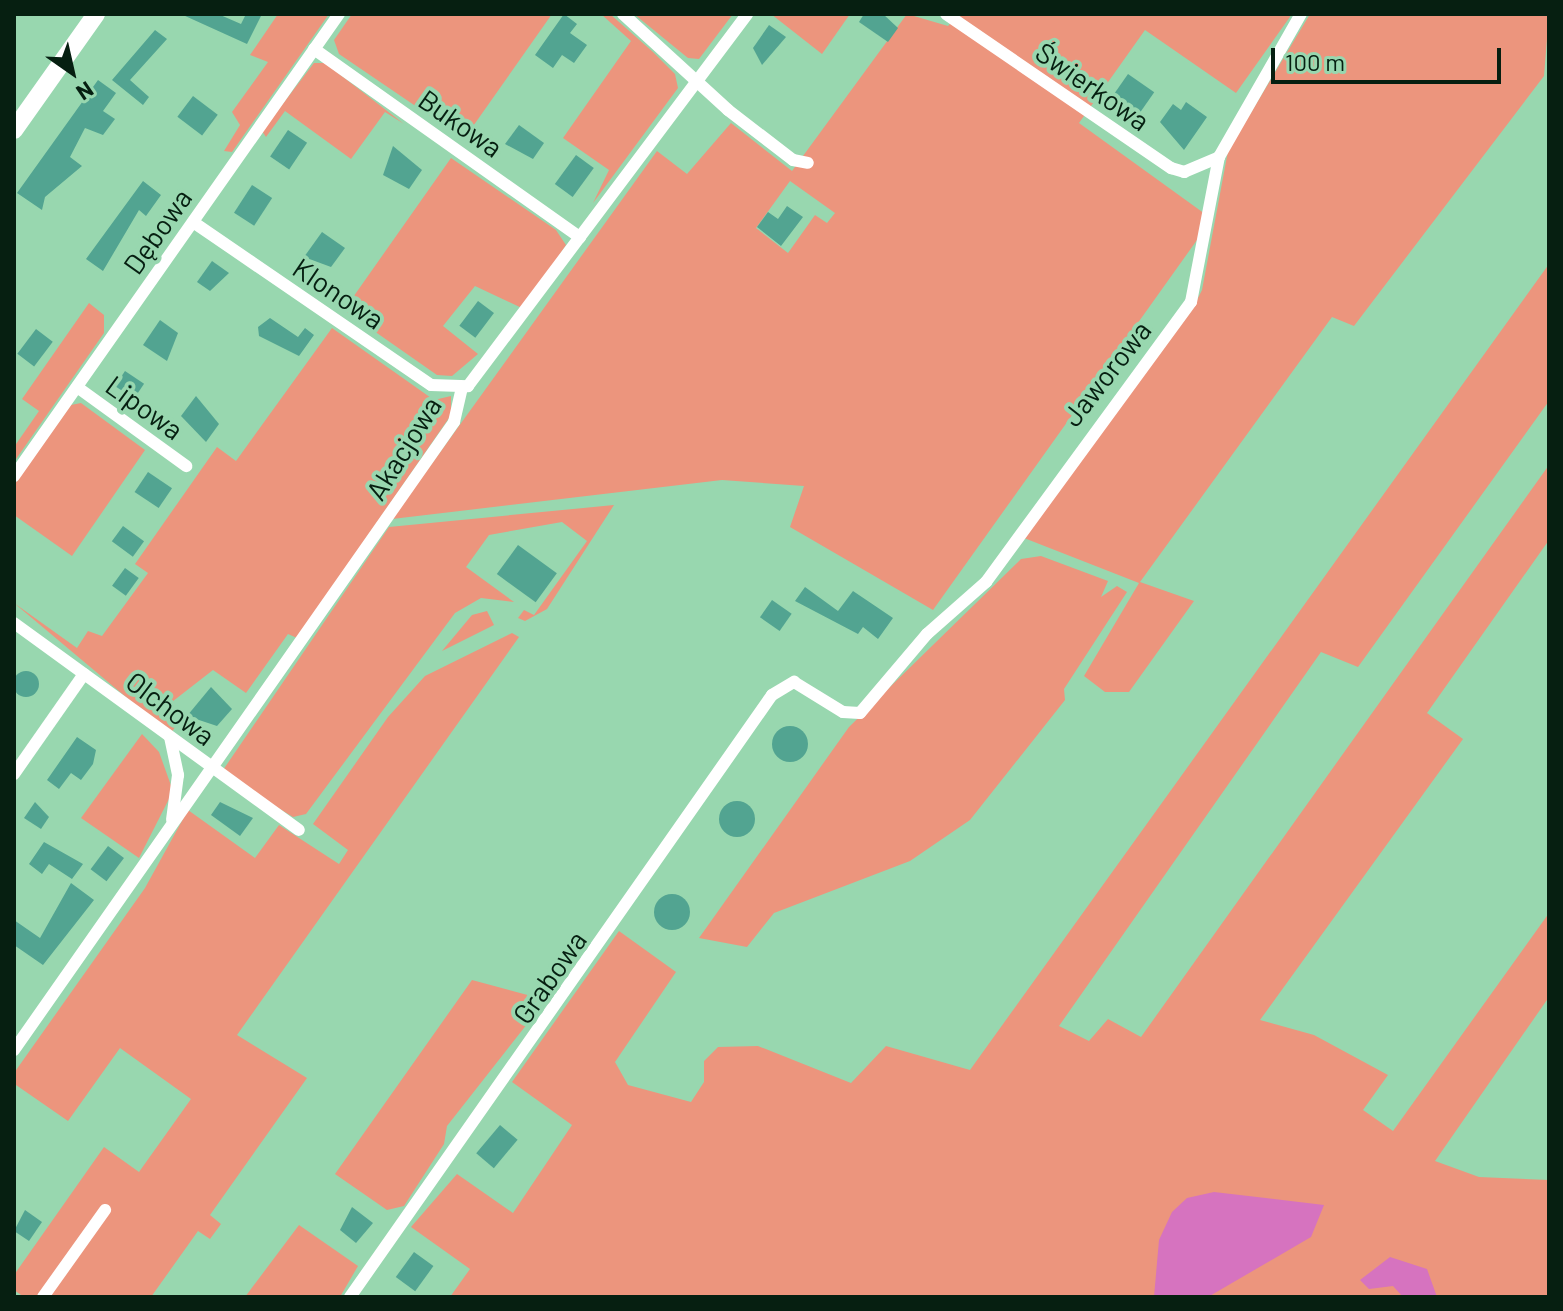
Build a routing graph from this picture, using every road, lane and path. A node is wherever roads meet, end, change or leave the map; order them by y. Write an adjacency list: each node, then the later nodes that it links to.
1 (96, 14): 9 (street)
2 (339, 14): 7 (street, Dębowa)
3 (623, 14): 8 (street)
4 (747, 14): 8 (street, Akacjowa)
5 (946, 14): 10 (street, Świerkowa)
6 (1301, 14): 10 (street, Jaworowa)
7 (314, 49): 12 (street, Dębowa); 13 (street, Bukowa)
8 (692, 79): 11 (street); 13 (street, Akacjowa)
9 (14, 130)
10 (1219, 157): 20 (street, Jaworowa)
11 (808, 163)
12 (193, 222): 14 (street, Dębowa); 15 (street, Klonowa)
13 (580, 237): 15 (street, Akacjowa)
14 (77, 387): 16 (street, Lipowa); 17 (street, Dębowa)
15 (462, 388): 22 (street, Akacjowa)
16 (186, 466)
17 (14, 476)
18 (14, 623): 19 (street, Olchowa)
19 (84, 674): 21 (street, Olchowa); 23 (street)
20 (785, 683): 29 (street, Grabowa)
21 (170, 737): 22 (street, Olchowa); 25 (street, Akacjowa)
22 (212, 768): 24 (street, Olchowa); 25 (street, Akacjowa)
23 (14, 774)
24 (299, 830)
25 (161, 841): 26 (street, Akacjowa)
26 (14, 1050)
27 (105, 1210): 28 (street)
28 (43, 1297)
29 (350, 1297)

